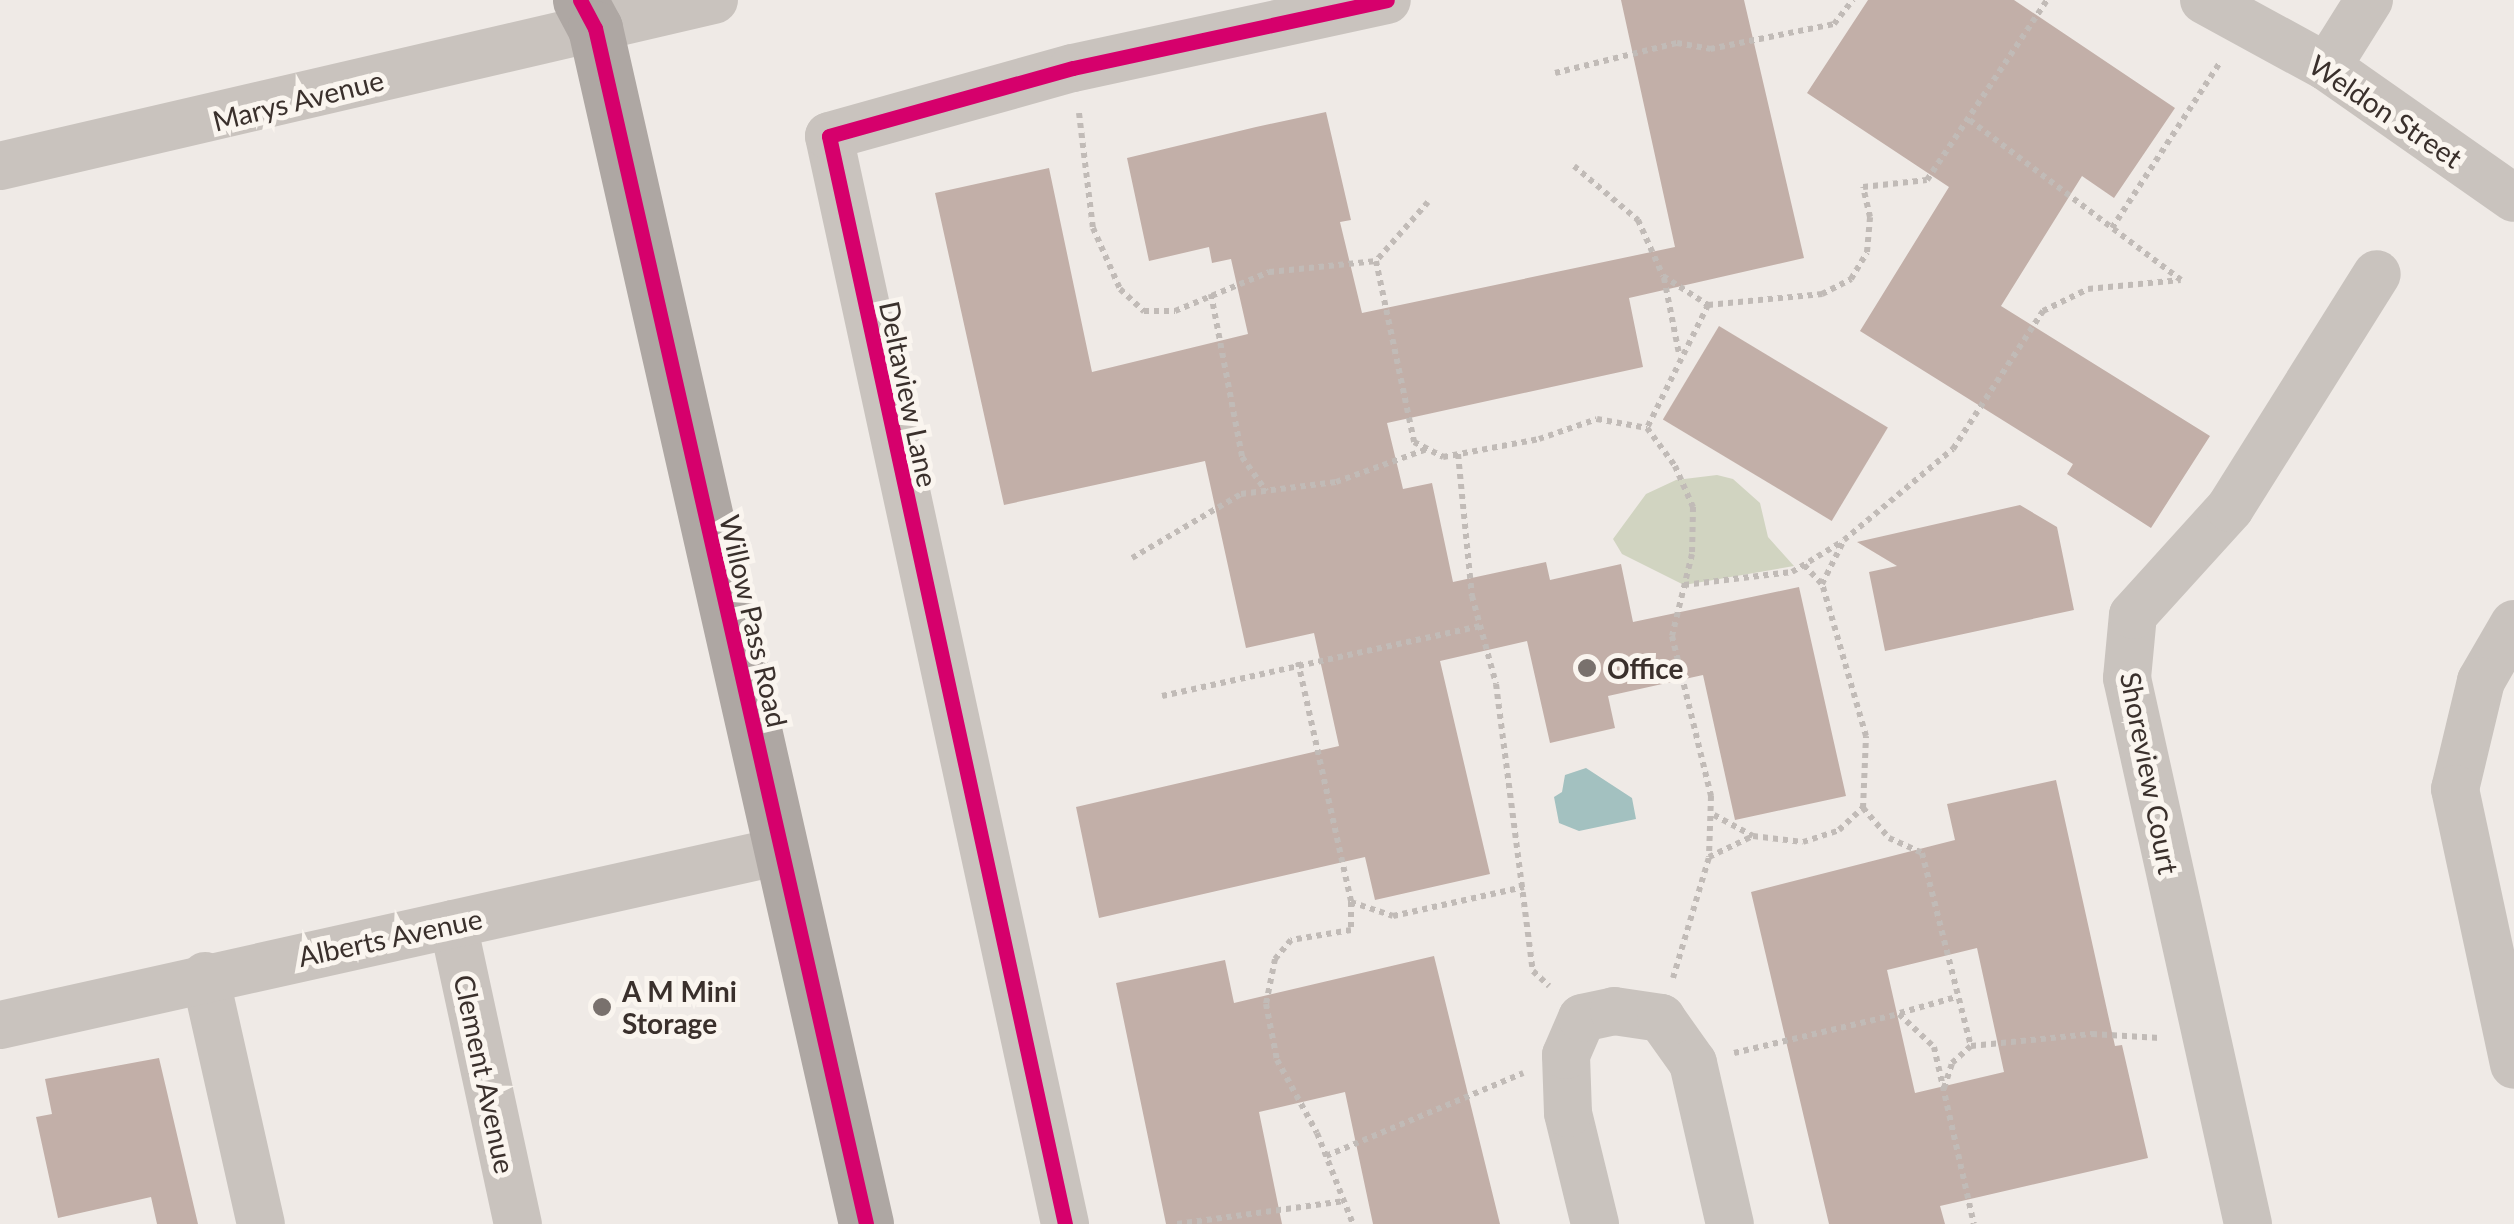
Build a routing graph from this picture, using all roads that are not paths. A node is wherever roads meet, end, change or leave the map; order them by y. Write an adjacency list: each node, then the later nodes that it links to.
1 (714, 0): 5 (street)
2 (1387, 0): 19 (street, Deltaview Lane)
3 (2204, 0): 6 (street, Weldon Street)
4 (2369, 0): 6 (street)
5 (592, 9): 7 (street, Marys Avenue); 11 (main road, Willow Pass Road)
6 (2327, 67): 8 (street, Weldon Street)
7 (0, 166)
8 (2514, 198)
9 (2378, 274): 22 (street, Shoreview Court)
10 (2514, 624): 15 (street)
11 (781, 851): 12 (street, Alberts Avenue); 18 (main road, Willow Pass Road)
12 (453, 924): 13 (street, Alberts Avenue); 17 (street, Clement Avenue)
13 (204, 976): 14 (street, Alberts Avenue); 16 (street)
14 (0, 1024)
15 (2514, 1065)
16 (261, 1224)
17 (518, 1224)
18 (866, 1224)
19 (1065, 1224)
20 (1595, 1224): 21 (street)
21 (1730, 1224)
22 (2248, 1224)

